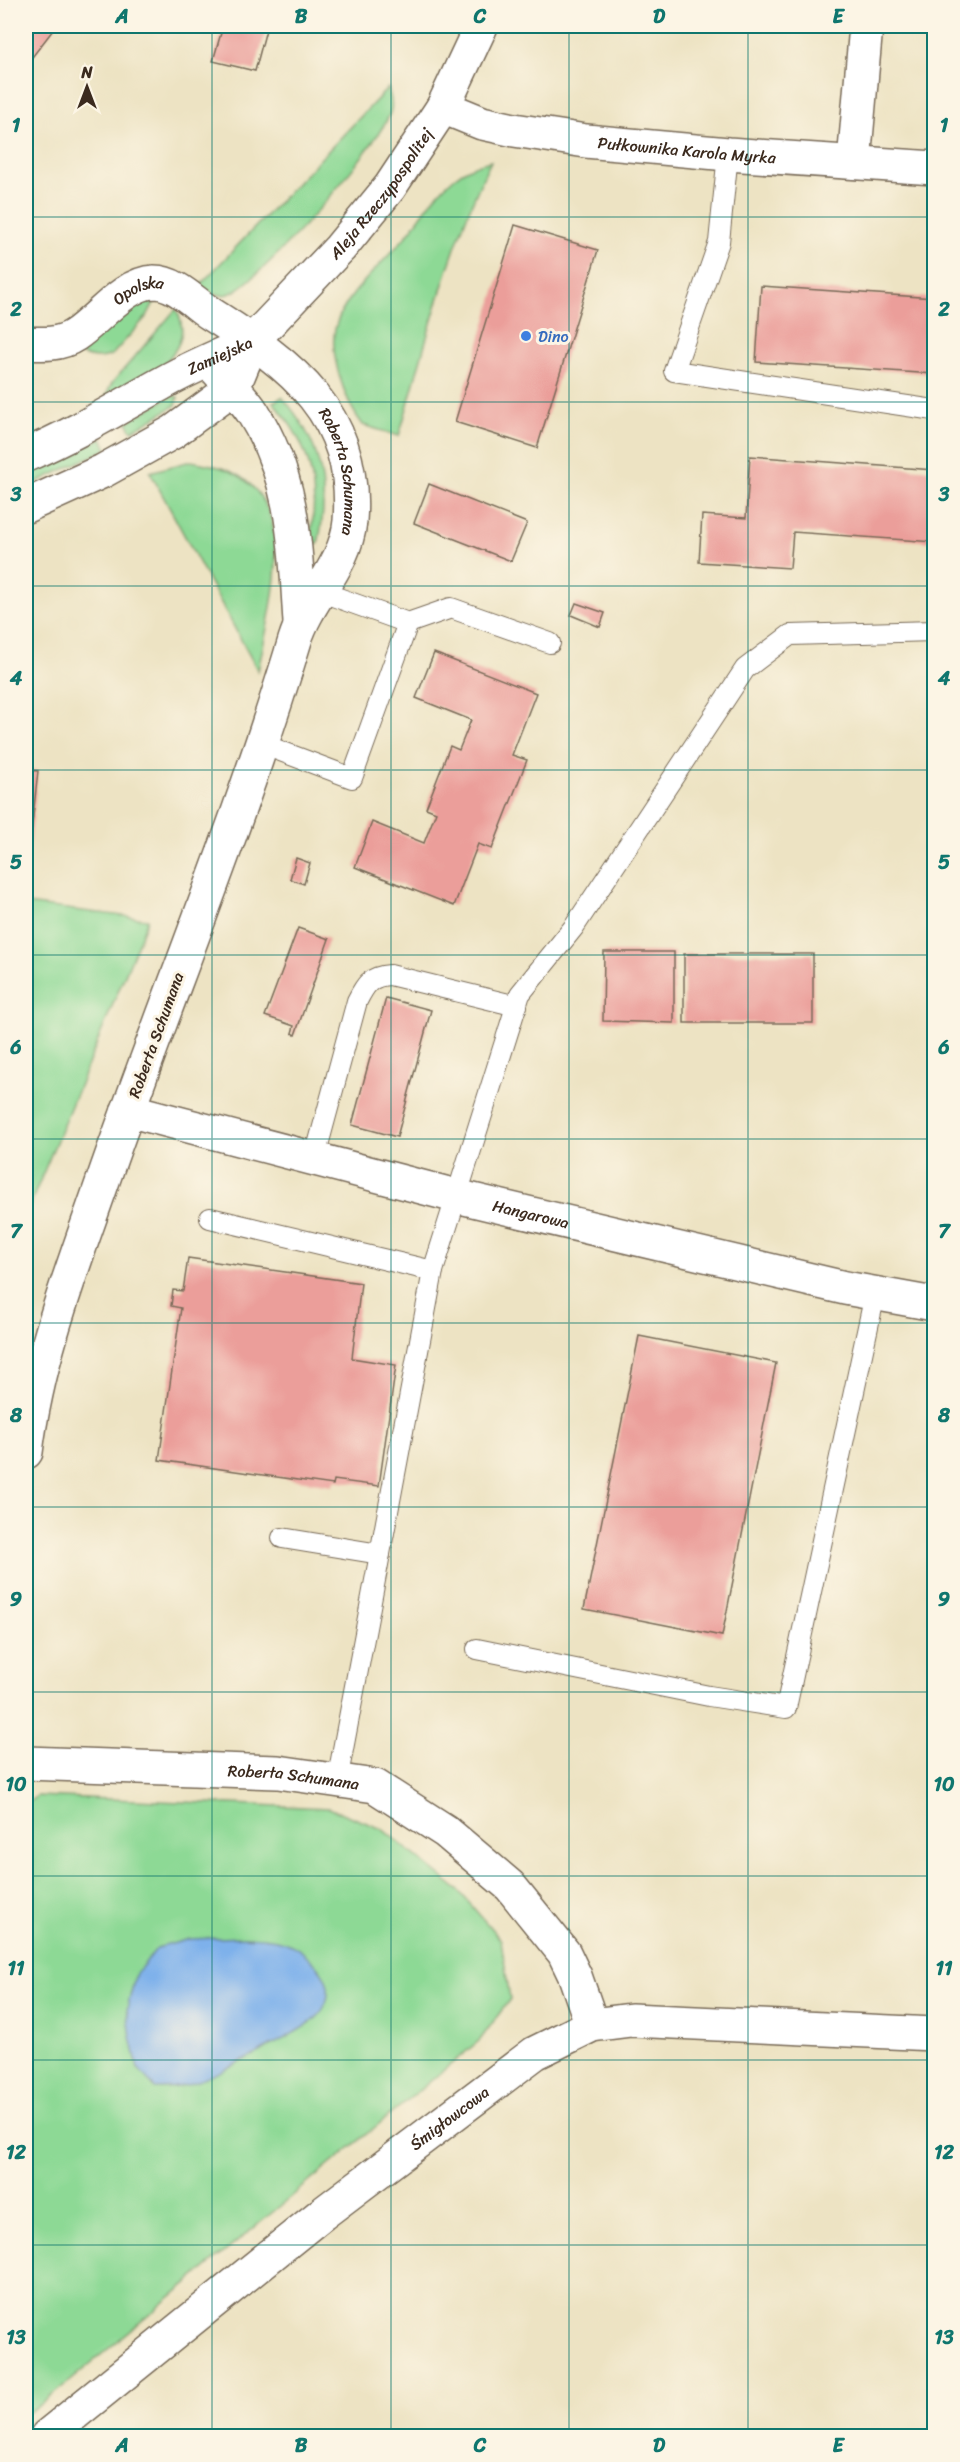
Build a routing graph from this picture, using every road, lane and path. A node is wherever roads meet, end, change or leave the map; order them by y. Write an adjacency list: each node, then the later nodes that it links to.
1 (481, 26): 3 (street, Aleja Rzeczypospolitej)
2 (866, 26): 5 (street)
3 (443, 106): 4 (street, Pułkownika Karola Myrka); 7 (street, Aleja Rzeczypospolitej)
4 (728, 154): 5 (street, Pułkownika Karola Myrka); 11 (lane)
5 (854, 162): 6 (street, Pułkownika Karola Myrka)
6 (934, 168)
7 (253, 340): 8 (street, Opolska); 9 (street, Zamiejska); 10 (street, Zamiejska); 14 (street, Roberta Schumana)
8 (26, 343)
9 (209, 361): 10 (street, Roberta Schumana); 12 (street, Zamiejska)
10 (233, 388): 13 (street, Zamiejska); 15 (street, Roberta Schumana)
11 (934, 410)
12 (26, 455)
13 (26, 506)
14 (319, 591): 15 (street, Roberta Schumana); 16 (lane)
15 (300, 622): 19 (street, Roberta Schumana)
16 (408, 623): 18 (lane); 19 (lane)
17 (934, 631): 20 (lane)
18 (550, 643)
19 (262, 744): 21 (street, Roberta Schumana)
20 (516, 1006): 22 (lane); 23 (lane)
21 (128, 1110): 22 (street, Hangarowa); 28 (street, Roberta Schumana)
22 (314, 1160): 23 (street, Hangarowa)
23 (456, 1196): 25 (lane); 26 (street, Hangarowa)
24 (210, 1218): 25 (lane)
25 (433, 1271): 30 (lane)
26 (875, 1294): 27 (street, Hangarowa); 31 (lane)
27 (934, 1304)
28 (26, 1452)
29 (282, 1538): 30 (lane)
30 (380, 1554): 33 (lane)
31 (477, 1649)
32 (26, 1763): 33 (street, Roberta Schumana)
33 (337, 1781): 34 (street, Roberta Schumana)
34 (592, 2025): 35 (street, Śmigłowcowa); 36 (street, Śmigłowcowa)
35 (934, 2034)
36 (51, 2435)

